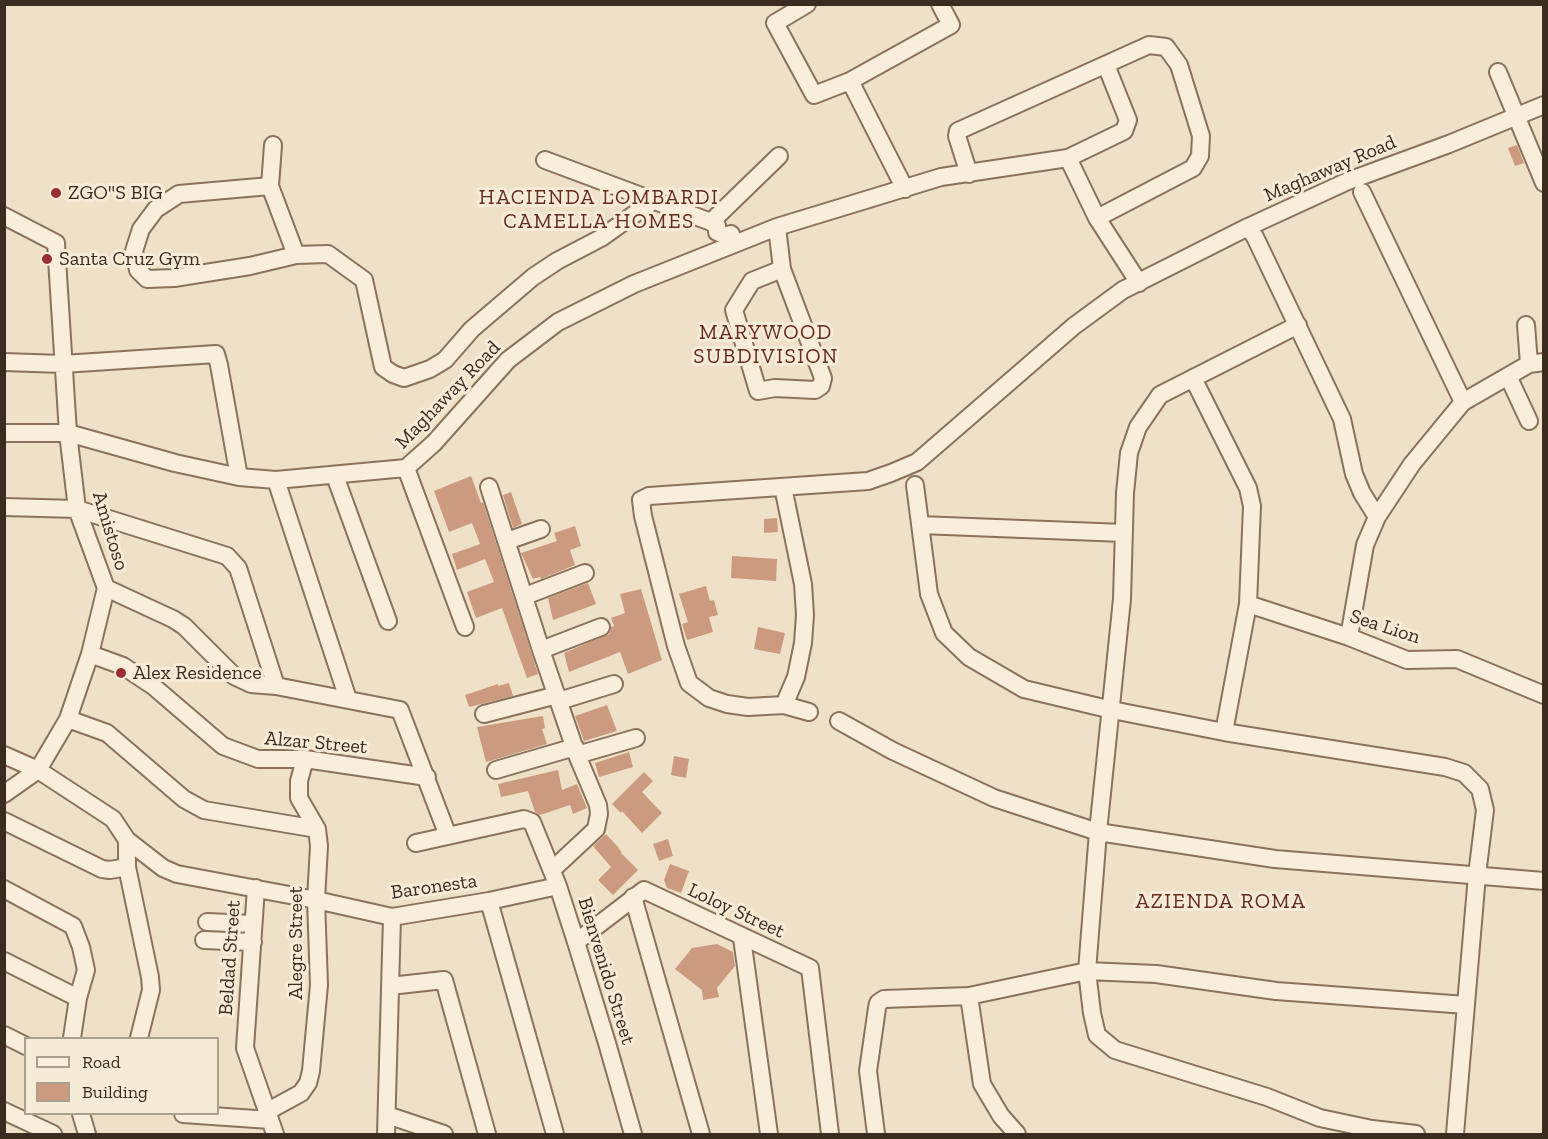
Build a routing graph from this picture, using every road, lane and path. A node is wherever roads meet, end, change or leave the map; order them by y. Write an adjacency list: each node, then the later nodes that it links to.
1 (807, 4): 5 (street)
2 (939, 4): 5 (street)
3 (1106, 65): 10 (street, Maghaway Road); 12 (street); 19 (street)
4 (1498, 72): 7 (street)
5 (850, 81): 15 (street)
6 (1544, 105): 7 (street, Maghaway Road)
7 (1515, 116): 13 (street); 21 (street, Maghaway Road)
8 (273, 145): 14 (street)
9 (779, 156): 22 (street)
10 (1068, 158): 12 (street, Maghaway Road); 19 (street)
11 (545, 160): 17 (street)
12 (969, 174): 15 (street, Maghaway Road)
13 (1544, 183)
14 (270, 186): 23 (street); 23 (street)
15 (905, 189): 20 (street, Maghaway Road)
16 (1362, 192): 33 (street)
17 (653, 201): 22 (street); 23 (street)
18 (4, 216): 30 (street, Amistoso)
19 (1097, 218): 25 (street)
20 (777, 227): 22 (street, Maghaway Road); 24 (street)
21 (1248, 227): 25 (street, Maghaway Road); 26 (street)
22 (726, 230): 37 (street, Maghaway Road)
23 (296, 255)
24 (782, 269): 24 (street)
25 (1138, 283): 43 (street, Maghaway Road)
26 (1298, 325): 32 (street); 46 (street)
27 (1526, 325): 29 (street)
28 (4, 362): 30 (street)
29 (1536, 363): 31 (street)
30 (63, 364): 36 (street, Amistoso); 39 (street)
31 (1508, 376): 33 (street); 34 (street)
32 (1193, 378): 49 (street); 54 (street)
33 (1463, 402): 46 (street)
34 (1529, 421)
35 (4, 433): 36 (street, Maghaway Road)
36 (68, 434): 39 (street, Maghaway Road); 45 (street, Amistoso)
37 (406, 468): 38 (street, Maghaway Road); 56 (street)
38 (335, 476): 40 (street, Maghaway Road); 55 (street)
39 (239, 477): 40 (street, Maghaway Road)
40 (276, 480): 65 (street)
41 (915, 485): 47 (street)
42 (489, 487): 50 (street)
43 (783, 487): 66 (street); 66 (street, Maghaway Road)
44 (4, 507): 45 (street)
45 (77, 509): 52 (street, Amistoso); 62 (street)
46 (1377, 517): 58 (street)
47 (920, 525): 49 (street); 67 (street)
48 (541, 529): 50 (street)
49 (1124, 532): 67 (street)
50 (507, 541): 53 (street)
51 (585, 573): 53 (street)
52 (106, 588): 60 (street, Amistoso); 62 (street)
53 (525, 596): 59 (street)
54 (1248, 604): 58 (street, Sea Lion); 72 (street)
55 (388, 621)
56 (465, 627)
57 (601, 627): 59 (street)
58 (1348, 637): 63 (street, Sea Lion)
59 (541, 650): 64 (street)
60 (90, 654): 70 (street, Amistoso); 76 (street, Alzar Street)
61 (614, 684): 64 (street)
62 (276, 686): 65 (street)
63 (1544, 695)
64 (558, 698): 69 (street); 74 (street)
65 (348, 699): 79 (street)
66 (784, 705): 68 (street)
67 (1112, 710): 72 (street); 83 (street)
68 (809, 712)
69 (484, 714)
70 (68, 719): 77 (street, Amistoso); 82 (street)
71 (839, 721): 83 (street)
72 (1224, 732): 88 (street)
73 (636, 738): 74 (street)
74 (576, 751): 78 (street); 89 (street)
75 (4, 755): 77 (street, Baronesta)
76 (305, 759): 79 (street, Alzar Street); 82 (street, Alegre Street)
77 (38, 770): 80 (street); 85 (street, Baronesta)
78 (496, 770)
79 (427, 777): 84 (street)
80 (4, 794)
81 (4, 821): 87 (street)
82 (316, 829): 94 (street, Alegre Street)
83 (1098, 832): 88 (street); 104 (street)
84 (448, 836): 86 (street); 89 (street, Bienvenido Street)
85 (127, 840): 87 (street); 91 (street, Baronesta)
86 (417, 843)
87 (127, 867): 111 (street)
88 (1477, 875): 90 (street); 108 (street)
89 (555, 878): 95 (street, Baronesta); 102 (street, Bienvenido Street)
90 (1544, 881)
91 (256, 888): 94 (street, Baronesta); 98 (street, Beldad Street)
92 (4, 889): 107 (street)
93 (639, 893): 99 (street, Loloy Street); 102 (street); 125 (street)
94 (316, 900): 96 (street, Baronesta); 117 (street, Alegre Street)
95 (489, 901): 96 (street, Baronesta); 123 (street)
96 (392, 917): 105 (street)
97 (207, 922): 98 (street)
98 (254, 924): 101 (street, Beldad Street)
99 (742, 938): 126 (street); 127 (street, Loloy Street)
100 (204, 940): 101 (street)
101 (253, 942): 117 (street, Beldad Street)
102 (576, 942): 124 (street, Bienvenido Street)
103 (4, 961): 107 (street)
104 (1088, 971): 106 (street); 108 (street); 130 (street)
105 (390, 986): 116 (street); 122 (street)
106 (969, 996): 128 (street); 129 (street)
107 (78, 998): 110 (street)
108 (1466, 1005): 131 (street)
109 (4, 1035): 112 (street)
110 (72, 1037)
111 (139, 1037)
112 (24, 1045)
113 (4, 1111): 118 (street)
114 (82, 1115): 119 (street)
115 (203, 1115): 117 (street)
116 (387, 1115): 120 (street); 121 (street)
117 (271, 1122)
118 (53, 1134)
119 (87, 1134)
120 (386, 1134)
121 (444, 1134)
122 (487, 1134)
123 (555, 1134)
124 (633, 1134)
125 (701, 1134)
126 (769, 1134)
127 (830, 1134)
128 (876, 1134)
129 (1017, 1134)
130 (1416, 1134)
131 (1455, 1134)

